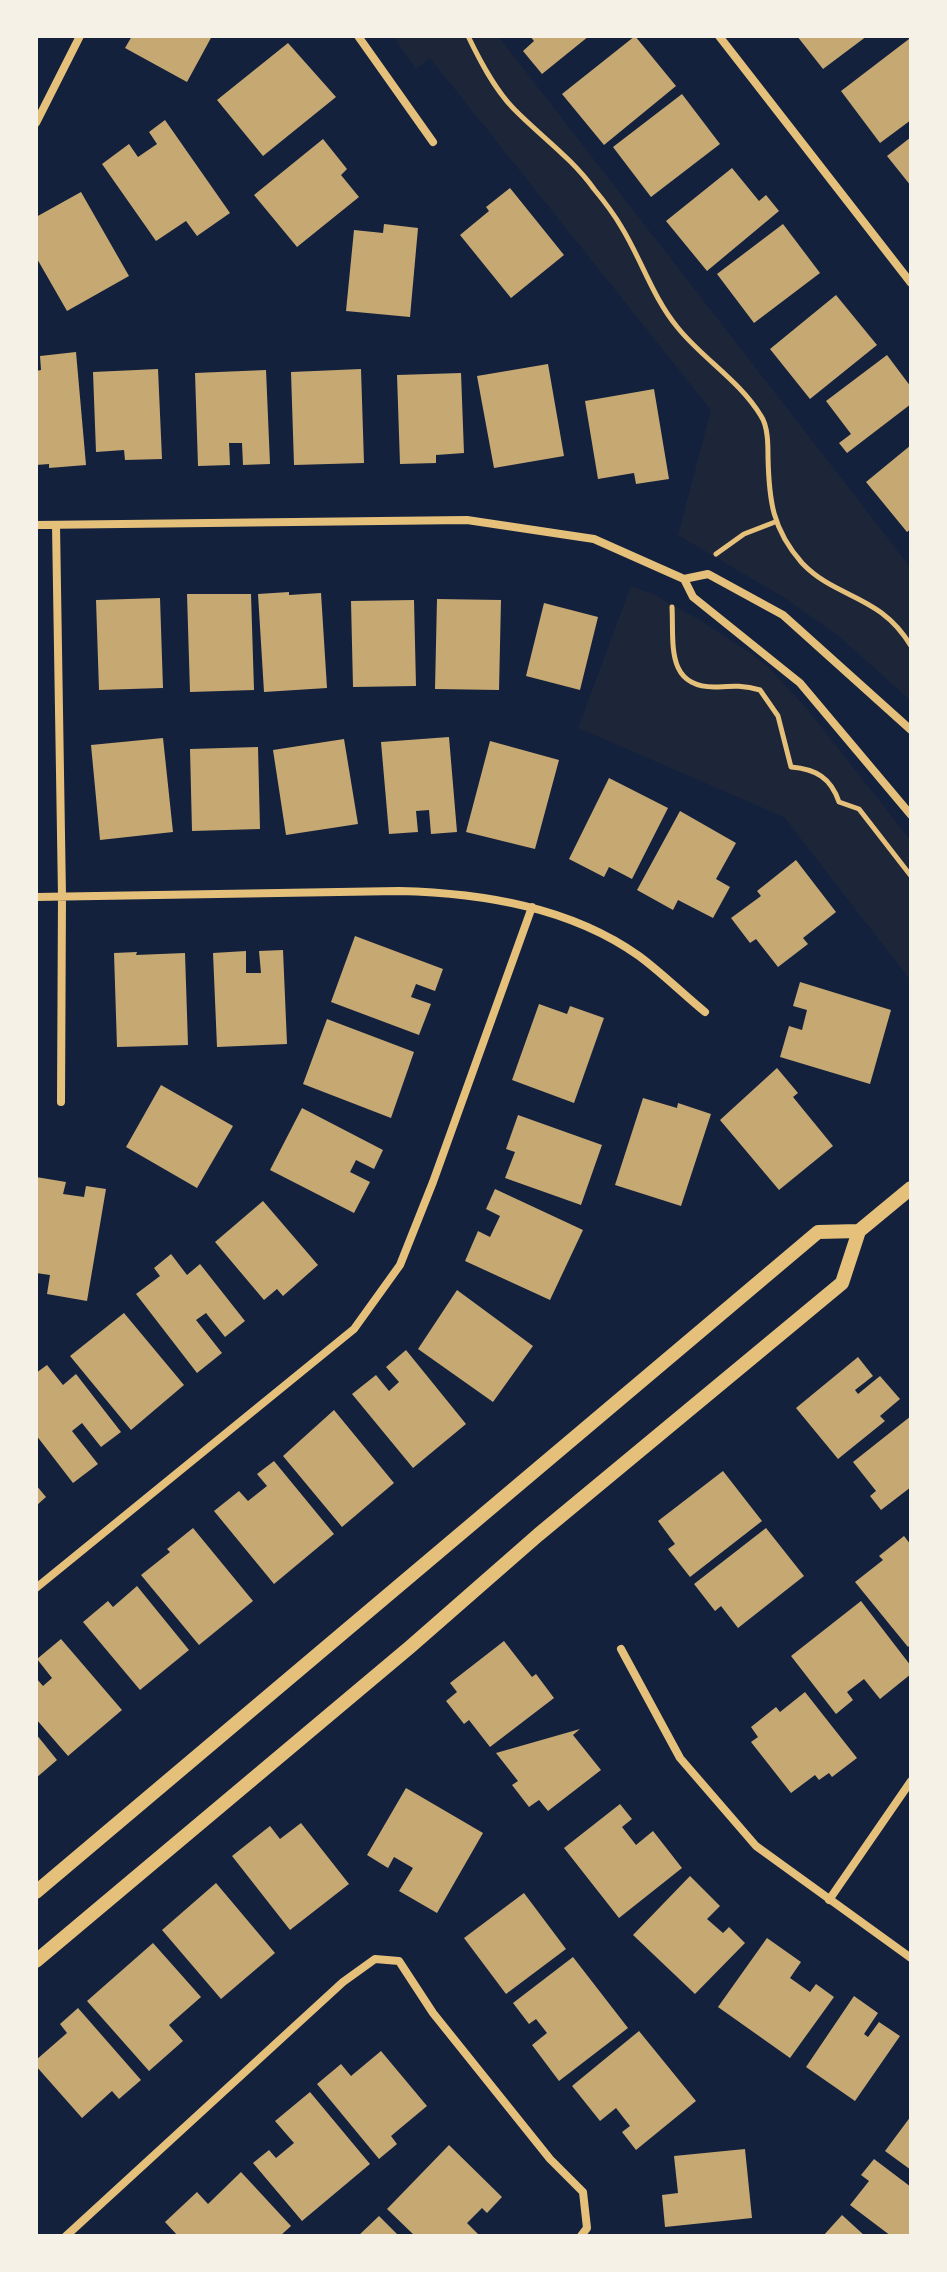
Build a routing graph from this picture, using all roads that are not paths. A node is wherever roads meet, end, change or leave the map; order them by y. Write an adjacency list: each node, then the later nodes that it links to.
1 (80, 36): 4 (street)
2 (358, 36): 5 (street)
3 (719, 36): 6 (street)
4 (36, 123)
5 (433, 142)
6 (911, 283)
7 (36, 525): 8 (street)
8 (56, 525): 9 (street); 12 (street)
9 (684, 579): 10 (street); 11 (street)
10 (911, 730)
11 (911, 815)
12 (62, 896): 13 (street); 14 (street); 16 (street)
13 (36, 897)
14 (532, 907): 15 (street); 19 (street)
15 (705, 1012)
16 (61, 1102)
17 (911, 1188): 18 (street)
18 (859, 1231): 22 (street); 25 (street)
19 (36, 1588)
20 (621, 1649): 23 (street)
21 (911, 1781): 23 (street)
22 (36, 1892)
23 (829, 1900): 24 (street)
24 (911, 1958)
25 (36, 1961)
26 (584, 2232): 27 (street)
27 (66, 2236)

